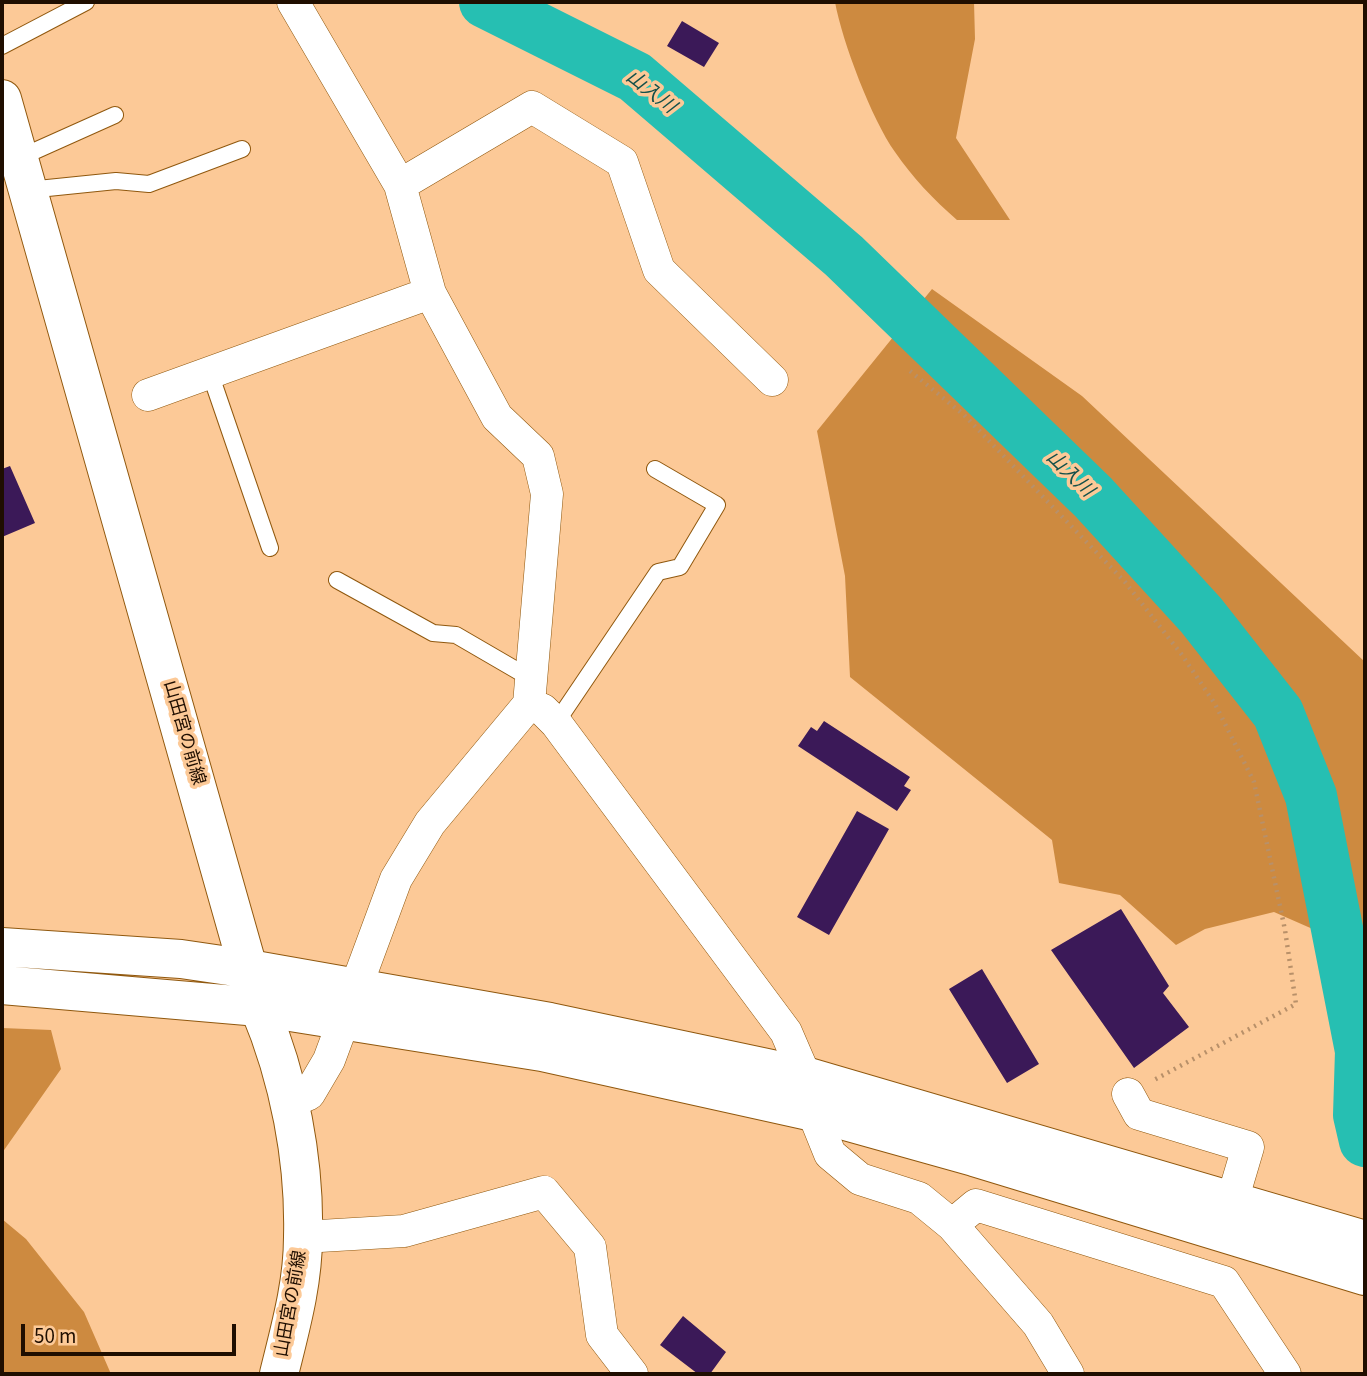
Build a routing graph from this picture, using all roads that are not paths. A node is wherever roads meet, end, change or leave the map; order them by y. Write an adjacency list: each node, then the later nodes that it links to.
1 (86, 2): 3 (lane)
2 (293, 2): 8 (street)
3 (2, 46)
4 (2, 99): 7 (street, 山田宮の前線)
5 (116, 115): 7 (lane)
6 (242, 149): 7 (lane)
7 (23, 174): 19 (street, 山田宮の前線)
8 (400, 185): 9 (street); 11 (street)
9 (430, 293): 10 (street); 16 (street)
10 (210, 373): 12 (street); 14 (lane)
11 (772, 380)
12 (148, 395)
13 (655, 470): 17 (lane)
14 (270, 548)
15 (337, 580): 16 (lane)
16 (530, 691): 17 (street); 21 (street)
17 (556, 723): 23 (street)
18 (2, 947): 19 (street)
19 (249, 969): 21 (street); 22 (street, 山田宮の前線)
20 (2, 985): 22 (street)
21 (352, 1004): 22 (street); 23 (street); 25 (street); 26 (street)
22 (260, 1007): 25 (street, 山田宮の前線)
23 (804, 1076): 26 (street); 27 (street)
24 (1128, 1094): 27 (street)
25 (290, 1102): 29 (street, 山田宮の前線)
26 (813, 1112): 28 (street); 30 (street)
27 (1231, 1201): 30 (street)
28 (952, 1225): 33 (street); 34 (street)
29 (303, 1237): 31 (street, 山田宮の前線); 32 (street)
30 (1359, 1256)
31 (279, 1374)
32 (632, 1374)
33 (1068, 1374)
34 (1285, 1374)

